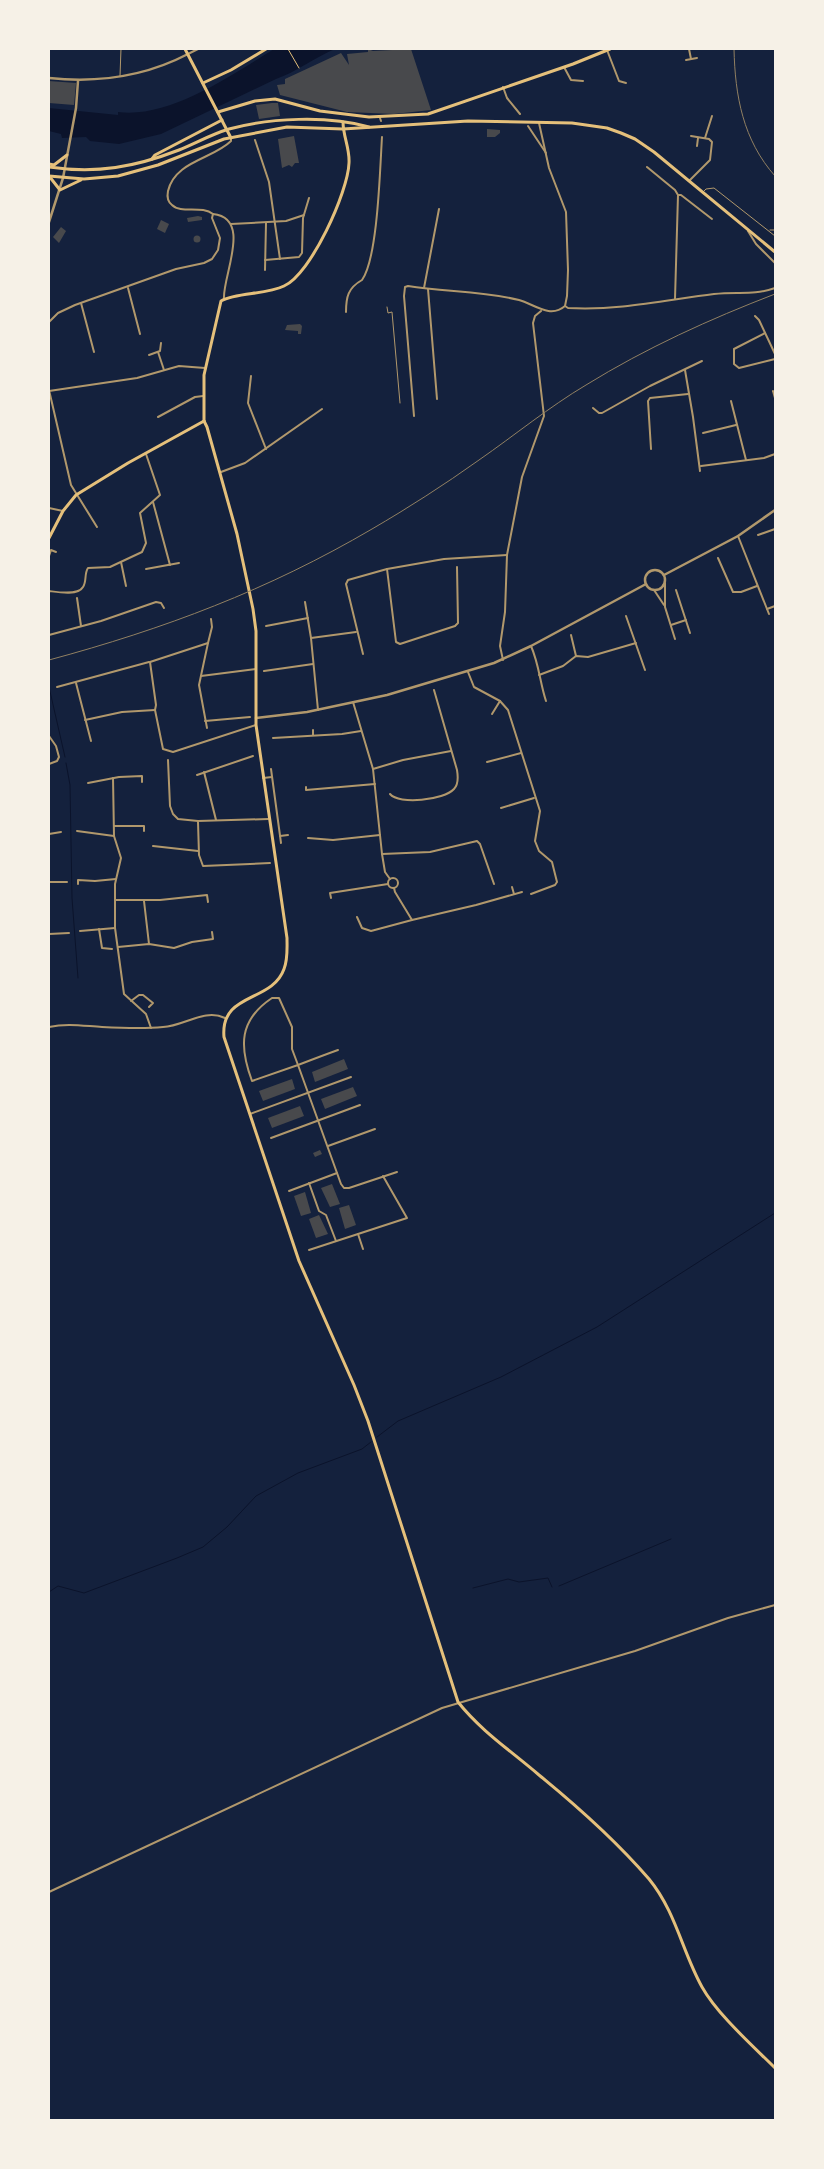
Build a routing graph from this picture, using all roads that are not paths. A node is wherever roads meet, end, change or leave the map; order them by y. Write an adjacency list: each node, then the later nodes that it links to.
1 (121, 49): 12 (street)
2 (185, 49): 7 (main road)
3 (198, 49): 7 (street)
4 (266, 49): 17 (main road)
5 (608, 49): 11 (main road); 16 (street)
6 (689, 49): 9 (street)
7 (188, 54): 12 (street); 17 (main road)
8 (697, 58): 9 (street)
9 (691, 59): 10 (street)
10 (686, 60)
11 (564, 67): 15 (street); 18 (main road)
12 (120, 77): 14 (street)
13 (49, 78): 14 (street)
14 (78, 81): 37 (street)
15 (582, 81)
16 (626, 83)
17 (204, 84): 19 (main road)
18 (503, 88): 19 (main road); 20 (street)
19 (217, 111): 22 (main road)
20 (520, 114)
21 (712, 116): 33 (street)
22 (222, 120): 28 (main road); 38 (main road)
23 (343, 122): 26 (main road); 27 (main road); 28 (main road)
24 (539, 122): 26 (main road); 36 (street); 45 (main road)
25 (528, 126): 36 (street)
26 (372, 128): 27 (main road)
27 (343, 129): 32 (main road); 71 (main road)
28 (227, 130): 32 (main road); 38 (main road)
29 (691, 136): 31 (street)
30 (382, 137): 77 (street)
31 (698, 137): 33 (street); 35 (street)
32 (231, 138): 44 (main road); 51 (street)
33 (705, 138): 45 (street)
34 (255, 140): 56 (street)
35 (697, 146)
36 (546, 154): 74 (street)
37 (67, 155): 39 (main road); 41 (street)
38 (152, 160): 41 (main road)
39 (49, 166): 41 (main road)
40 (646, 168): 48 (street)
41 (64, 169): 43 (street)
42 (49, 176): 43 (main road); 46 (main road)
43 (63, 178): 44 (main road); 46 (street)
44 (84, 180): 46 (main road)
45 (689, 181): 47 (main road)
46 (60, 190): 54 (street)
47 (702, 192): 58 (main road); 59 (street)
48 (678, 195): 53 (street); 72 (street)
49 (309, 198): 52 (street)
50 (439, 209): 68 (street)
51 (213, 214): 57 (street); 67 (street)
52 (304, 215): 56 (street); 63 (street)
53 (712, 219)
54 (49, 222)
55 (266, 222): 56 (street); 57 (street); 64 (street)
56 (274, 222): 63 (street)
57 (230, 224): 71 (street)
58 (747, 230): 62 (main road); 65 (street)
59 (770, 230): 60 (street); 61 (street)
60 (775, 230)
61 (775, 236)
62 (775, 252)
63 (280, 259): 64 (street)
64 (265, 260): 66 (street)
65 (775, 264)
66 (265, 270)
67 (128, 287): 73 (street); 81 (street)
68 (424, 288): 70 (street); 104 (street)
69 (775, 288): 72 (street)
70 (428, 289): 76 (street); 98 (street)
71 (224, 299): 89 (main road)
72 (675, 299): 74 (street)
73 (81, 303): 79 (street); 83 (street)
74 (564, 306): 76 (street)
75 (388, 307): 100 (street)
76 (541, 311): 127 (street)
77 (346, 312)
78 (755, 316): 80 (street)
79 (49, 322)
80 (765, 333): 85 (street); 87 (street)
81 (140, 334)
82 (161, 343): 84 (street)
83 (94, 352)
84 (158, 352): 86 (street); 90 (street)
85 (775, 354)
86 (150, 355)
87 (775, 359)
88 (702, 361): 91 (street)
89 (206, 368): 90 (street); 96 (main road)
90 (164, 370): 93 (street)
91 (685, 370): 95 (street); 101 (street)
92 (251, 376): 108 (street)
93 (49, 391): 116 (street)
94 (773, 391): 97 (street)
95 (689, 394): 109 (street); 113 (street)
96 (203, 396): 103 (street); 105 (main road)
97 (775, 398)
98 (437, 399)
99 (731, 400): 106 (street)
100 (400, 403)
101 (594, 408)
102 (322, 409): 108 (street)
103 (158, 416)
104 (414, 416)
105 (204, 421): 110 (main road); 115 (main road)
106 (736, 425): 107 (street); 112 (street)
107 (703, 433)
108 (266, 449): 115 (street)
109 (651, 449)
110 (146, 454): 116 (main road); 117 (street)
111 (775, 454): 112 (street)
112 (746, 460): 113 (street)
113 (700, 466): 114 (street)
114 (700, 471)
115 (219, 472): 172 (main road)
116 (76, 495): 120 (main road); 121 (street)
117 (153, 502): 130 (street); 132 (street)
118 (49, 508): 120 (street)
119 (775, 510): 124 (street)
120 (63, 511): 125 (main road)
121 (97, 526)
122 (775, 528): 123 (street)
123 (758, 535)
124 (738, 536): 136 (street); 140 (street)
125 (49, 538)
126 (56, 552): 128 (street)
127 (507, 555): 135 (street); 169 (street)
128 (49, 556)
129 (718, 558): 140 (street)
130 (121, 562): 139 (street); 143 (street)
131 (179, 563): 132 (street)
132 (170, 565): 134 (street)
133 (457, 567): 135 (street)
134 (146, 569)
135 (387, 570): 158 (street)
136 (664, 575): 137 (street); 138 (street)
137 (665, 583): 141 (street); 147 (street)
138 (646, 584): 141 (street); 166 (street)
139 (126, 586)
140 (756, 586): 149 (street)
141 (654, 590): 147 (street)
142 (676, 590): 154 (street)
143 (49, 592)
144 (77, 598): 156 (street)
145 (305, 602): 153 (street)
146 (775, 606): 149 (street)
147 (665, 607): 155 (street)
148 (164, 608): 156 (street)
149 (767, 610): 150 (street)
150 (769, 614)
151 (626, 616): 165 (street)
152 (211, 618): 164 (street)
153 (308, 618): 157 (street); 162 (street)
154 (686, 620): 155 (street); 159 (street)
155 (670, 625): 163 (street)
156 (82, 626): 160 (street)
157 (266, 626)
158 (357, 632): 162 (street); 167 (street)
159 (690, 633)
160 (49, 635)
161 (571, 635): 168 (street)
162 (311, 638): 171 (street)
163 (675, 639)
164 (208, 643): 170 (street); 177 (street)
165 (636, 643): 168 (street); 173 (street)
166 (531, 646): 169 (street); 176 (street)
167 (363, 654)
168 (576, 656): 176 (street)
169 (502, 658): 175 (street)
170 (150, 662): 178 (street); 184 (street)
171 (313, 664): 174 (street); 185 (street)
172 (256, 669): 177 (street); 188 (main road)
173 (644, 670)
174 (264, 671)
175 (468, 672): 181 (street); 183 (street)
176 (540, 675): 182 (street)
177 (200, 676): 190 (street)
178 (76, 683): 179 (street); 189 (street)
179 (57, 687)
180 (434, 690): 201 (street)
181 (500, 701): 186 (street); 202 (street)
182 (546, 701)
183 (353, 702): 185 (street); 195 (street)
184 (155, 710): 189 (street); 191 (street)
185 (318, 710): 188 (street)
186 (492, 714)
187 (250, 717): 190 (street)
188 (256, 718): 191 (main road)
189 (86, 720): 200 (street)
190 (205, 721): 192 (street)
191 (256, 725): 214 (main road)
192 (207, 728)
193 (313, 730): 196 (street)
194 (284, 731): 198 (street)
195 (362, 731): 196 (street); 208 (street)
196 (313, 735): 198 (street)
197 (49, 736): 206 (street)
198 (284, 736): 199 (street)
199 (273, 738)
200 (91, 741)
201 (451, 751): 208 (street); 220 (street)
202 (521, 753): 205 (street); 221 (street)
203 (253, 756): 209 (street)
204 (168, 760): 225 (street)
205 (487, 762)
206 (49, 764)
207 (272, 769): 211 (street)
208 (373, 769): 218 (street)
209 (204, 772): 210 (street); 224 (street)
210 (197, 775)
211 (272, 777): 214 (street); 234 (street)
212 (95, 778): 217 (street)
213 (113, 778): 215 (street); 217 (street); 226 (street)
214 (263, 778): 223 (main road)
215 (142, 782)
216 (88, 783): 217 (street)
217 (95, 783)
218 (375, 784): 219 (street); 232 (street)
219 (306, 787)
220 (390, 794)
221 (535, 797): 222 (street); 254 (street)
222 (501, 808)
223 (269, 819): 224 (street); 272 (main road)
224 (216, 820): 225 (street)
225 (198, 821): 238 (street)
226 (114, 826): 228 (street); 233 (street)
227 (77, 830): 233 (street)
228 (144, 831)
229 (61, 832): 230 (street)
230 (49, 834)
231 (288, 835): 234 (street)
232 (380, 835): 235 (street); 239 (street)
233 (114, 836): 243 (street)
234 (280, 836): 236 (street)
235 (308, 838)
236 (281, 843)
237 (153, 846): 238 (street)
238 (199, 851): 240 (street)
239 (382, 854): 241 (street); 244 (street)
240 (270, 863)
241 (488, 868): 242 (street); 249 (street)
242 (482, 870)
243 (116, 879): 247 (street); 256 (street)
244 (390, 880): 248 (street); 251 (street)
245 (49, 882): 246 (street)
246 (66, 882)
247 (78, 884)
248 (388, 884): 251 (street); 255 (street)
249 (494, 884)
250 (512, 887): 253 (street)
251 (394, 888): 260 (street)
252 (522, 892): 253 (street)
253 (514, 894): 260 (street)
254 (531, 894)
255 (331, 898)
256 (115, 900): 257 (street); 261 (street)
257 (144, 901): 258 (street); 267 (street)
258 (208, 902)
259 (357, 917): 260 (street)
260 (412, 920)
261 (116, 928): 262 (street); 268 (street)
262 (100, 930): 263 (street); 269 (street)
263 (80, 931)
264 (69, 932): 266 (street)
265 (212, 932): 267 (street)
266 (49, 934)
267 (148, 944): 268 (street)
268 (118, 947): 270 (street)
269 (112, 949)
270 (131, 1002): 271 (street); 274 (street)
271 (149, 1007)
272 (225, 1018): 274 (street); 280 (main road)
273 (49, 1027): 274 (street)
274 (151, 1028)
275 (338, 1050): 276 (street)
276 (298, 1065): 276 (street); 278 (street)
277 (351, 1077): 278 (street)
278 (308, 1093): 280 (street); 281 (street)
279 (360, 1105): 281 (street)
280 (250, 1114): 295 (main road)
281 (318, 1121): 283 (street); 284 (street)
282 (375, 1129): 284 (street)
283 (272, 1138)
284 (328, 1146): 286 (street)
285 (397, 1172): 287 (street)
286 (337, 1173): 287 (street); 288 (street)
287 (383, 1176): 290 (street)
288 (309, 1183): 289 (street); 291 (street)
289 (289, 1191)
290 (358, 1234): 291 (street); 292 (street)
291 (336, 1241): 293 (street)
292 (363, 1249)
293 (309, 1250)
294 (775, 1605): 295 (street)
295 (458, 1702): 296 (street); 297 (main road)
296 (49, 1892)
297 (775, 2068)

